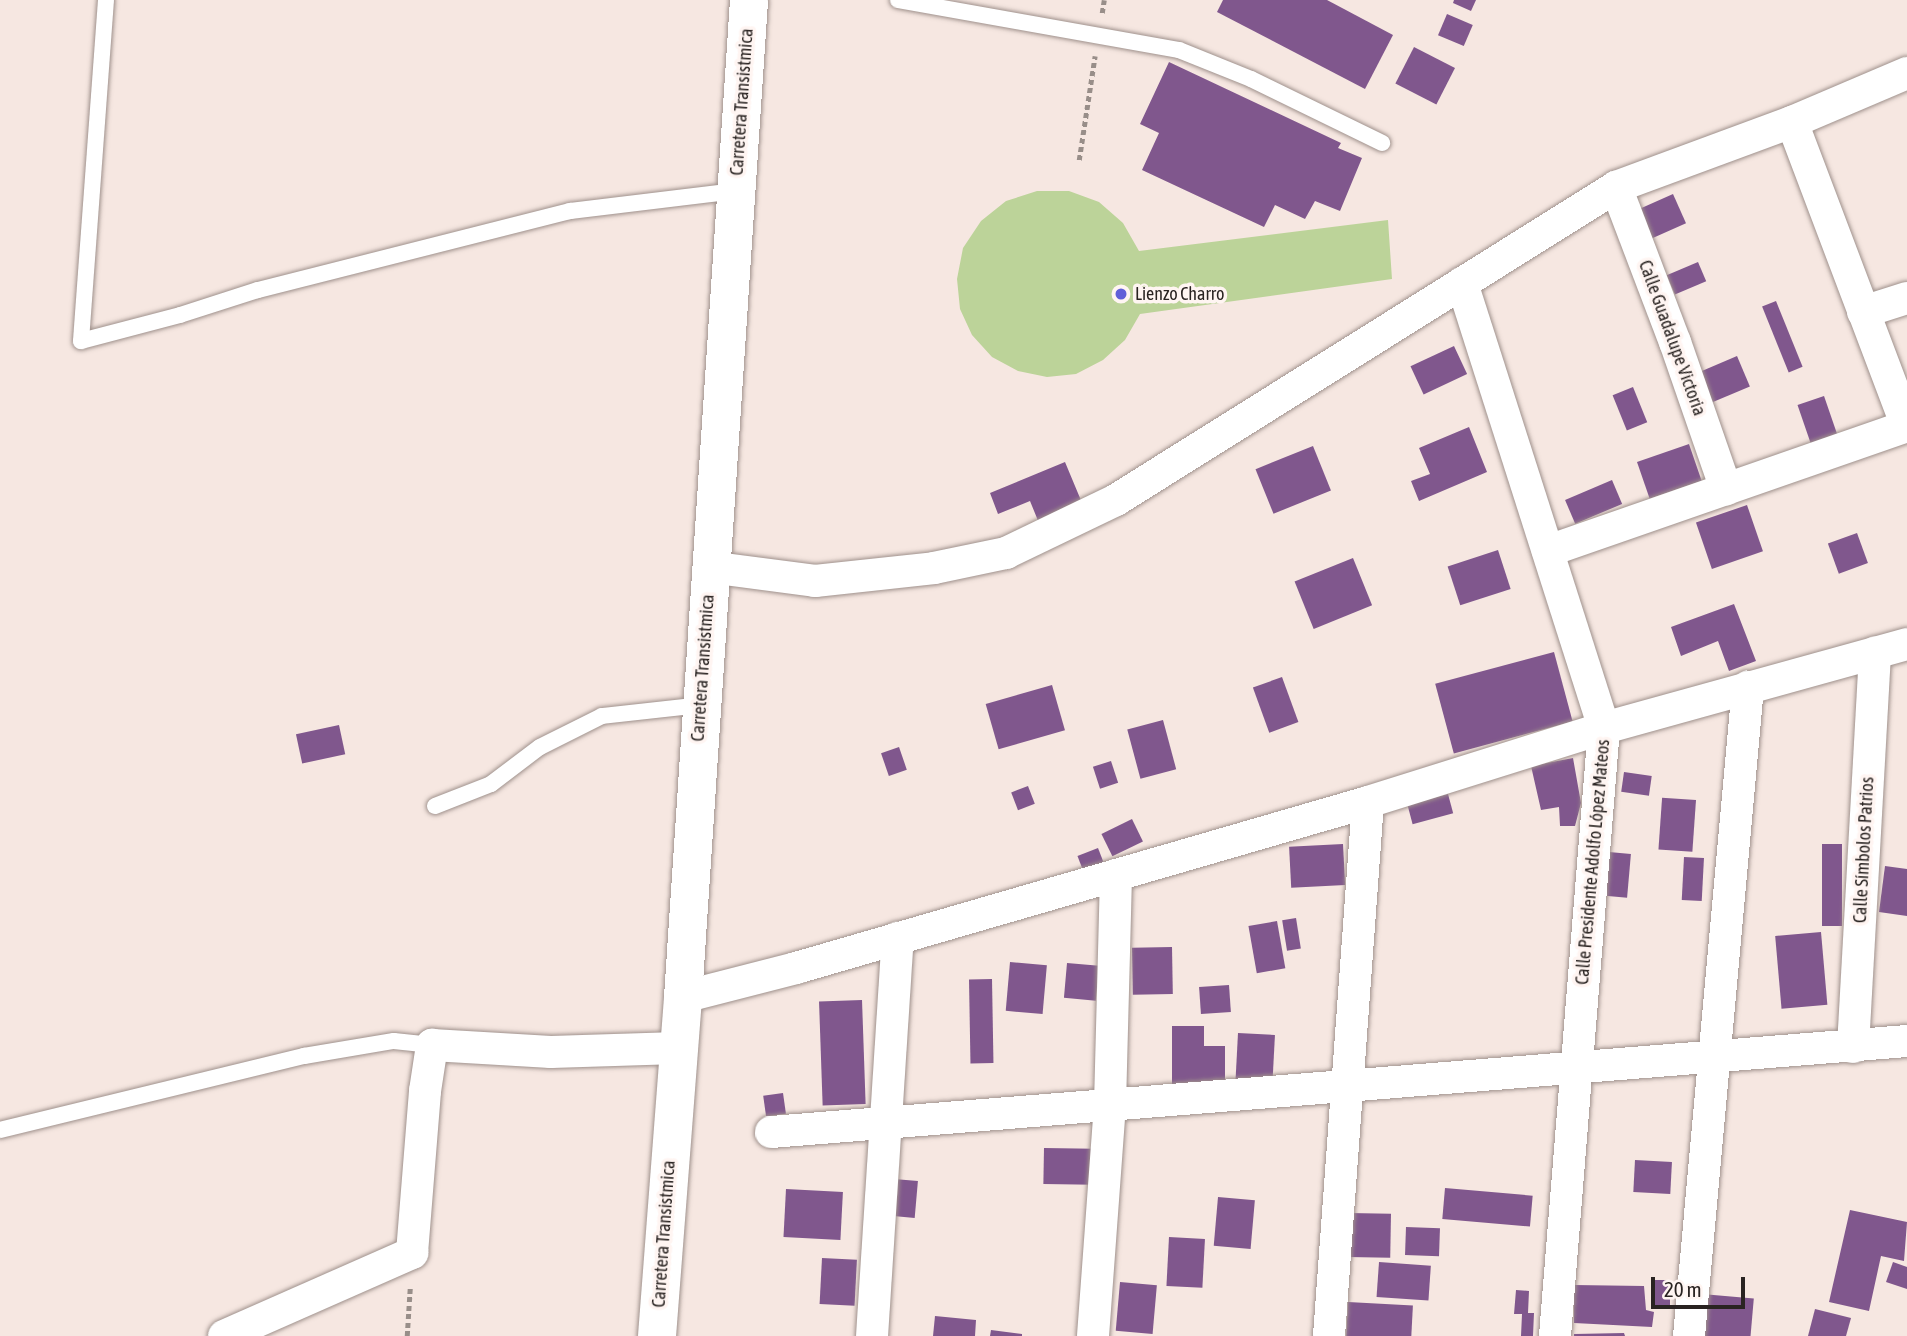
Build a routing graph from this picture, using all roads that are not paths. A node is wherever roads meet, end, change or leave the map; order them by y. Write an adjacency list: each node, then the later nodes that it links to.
1 (106, 0): 8 (lane)
2 (749, 0): 8 (main road, Carretera Transistmica)
3 (898, 0): 6 (lane)
4 (1907, 73): 5 (street)
5 (1792, 122): 7 (street); 11 (street)
6 (1382, 143)
7 (1616, 187): 9 (street); 13 (street, Calle Guadalupe Victoria)
8 (736, 191): 15 (main road, Carretera Transistmica)
9 (1462, 283): 14 (street, Calle Presidente Adolfo López Mateos); 15 (street)
10 (1907, 298): 11 (street)
11 (1863, 312): 12 (street)
12 (1907, 426): 13 (street)
13 (1726, 489): 14 (street)
14 (1548, 551): 20 (street, Calle Presidente Adolfo López Mateos)
15 (709, 567): 19 (main road, Carretera Transistmica)
16 (1907, 644): 17 (street)
17 (1875, 653): 18 (street); 28 (street, Calle Símbolos Patrios)
18 (1748, 687): 20 (street); 30 (street)
19 (701, 705): 22 (lane); 25 (main road, Carretera Transistmica)
20 (1604, 727): 21 (street); 31 (street, Calle Presidente Adolfo López Mateos)
21 (1368, 802): 23 (street); 32 (street)
22 (435, 806)
23 (1116, 875): 24 (street); 33 (street)
24 (898, 937): 25 (street); 34 (street)
25 (683, 997): 29 (main road, Carretera Transistmica)
26 (1907, 1041): 28 (street)
27 (432, 1045): 29 (street); 35 (lane); 37 (street)
28 (1853, 1047): 30 (street)
29 (678, 1048): 38 (main road, Carretera Transistmica)
30 (1715, 1058): 31 (street); 43 (street)
31 (1577, 1069): 32 (street); 42 (street, Calle Presidente Adolfo López Mateos)
32 (1347, 1084): 33 (street); 41 (street)
33 (1110, 1105): 34 (street); 40 (street)
34 (886, 1124): 36 (street); 39 (street)
35 (0, 1130)
36 (772, 1132)
37 (224, 1336)
38 (657, 1336)
39 (872, 1336)
40 (1093, 1336)
41 (1329, 1336)
42 (1555, 1336)
43 (1689, 1336)

